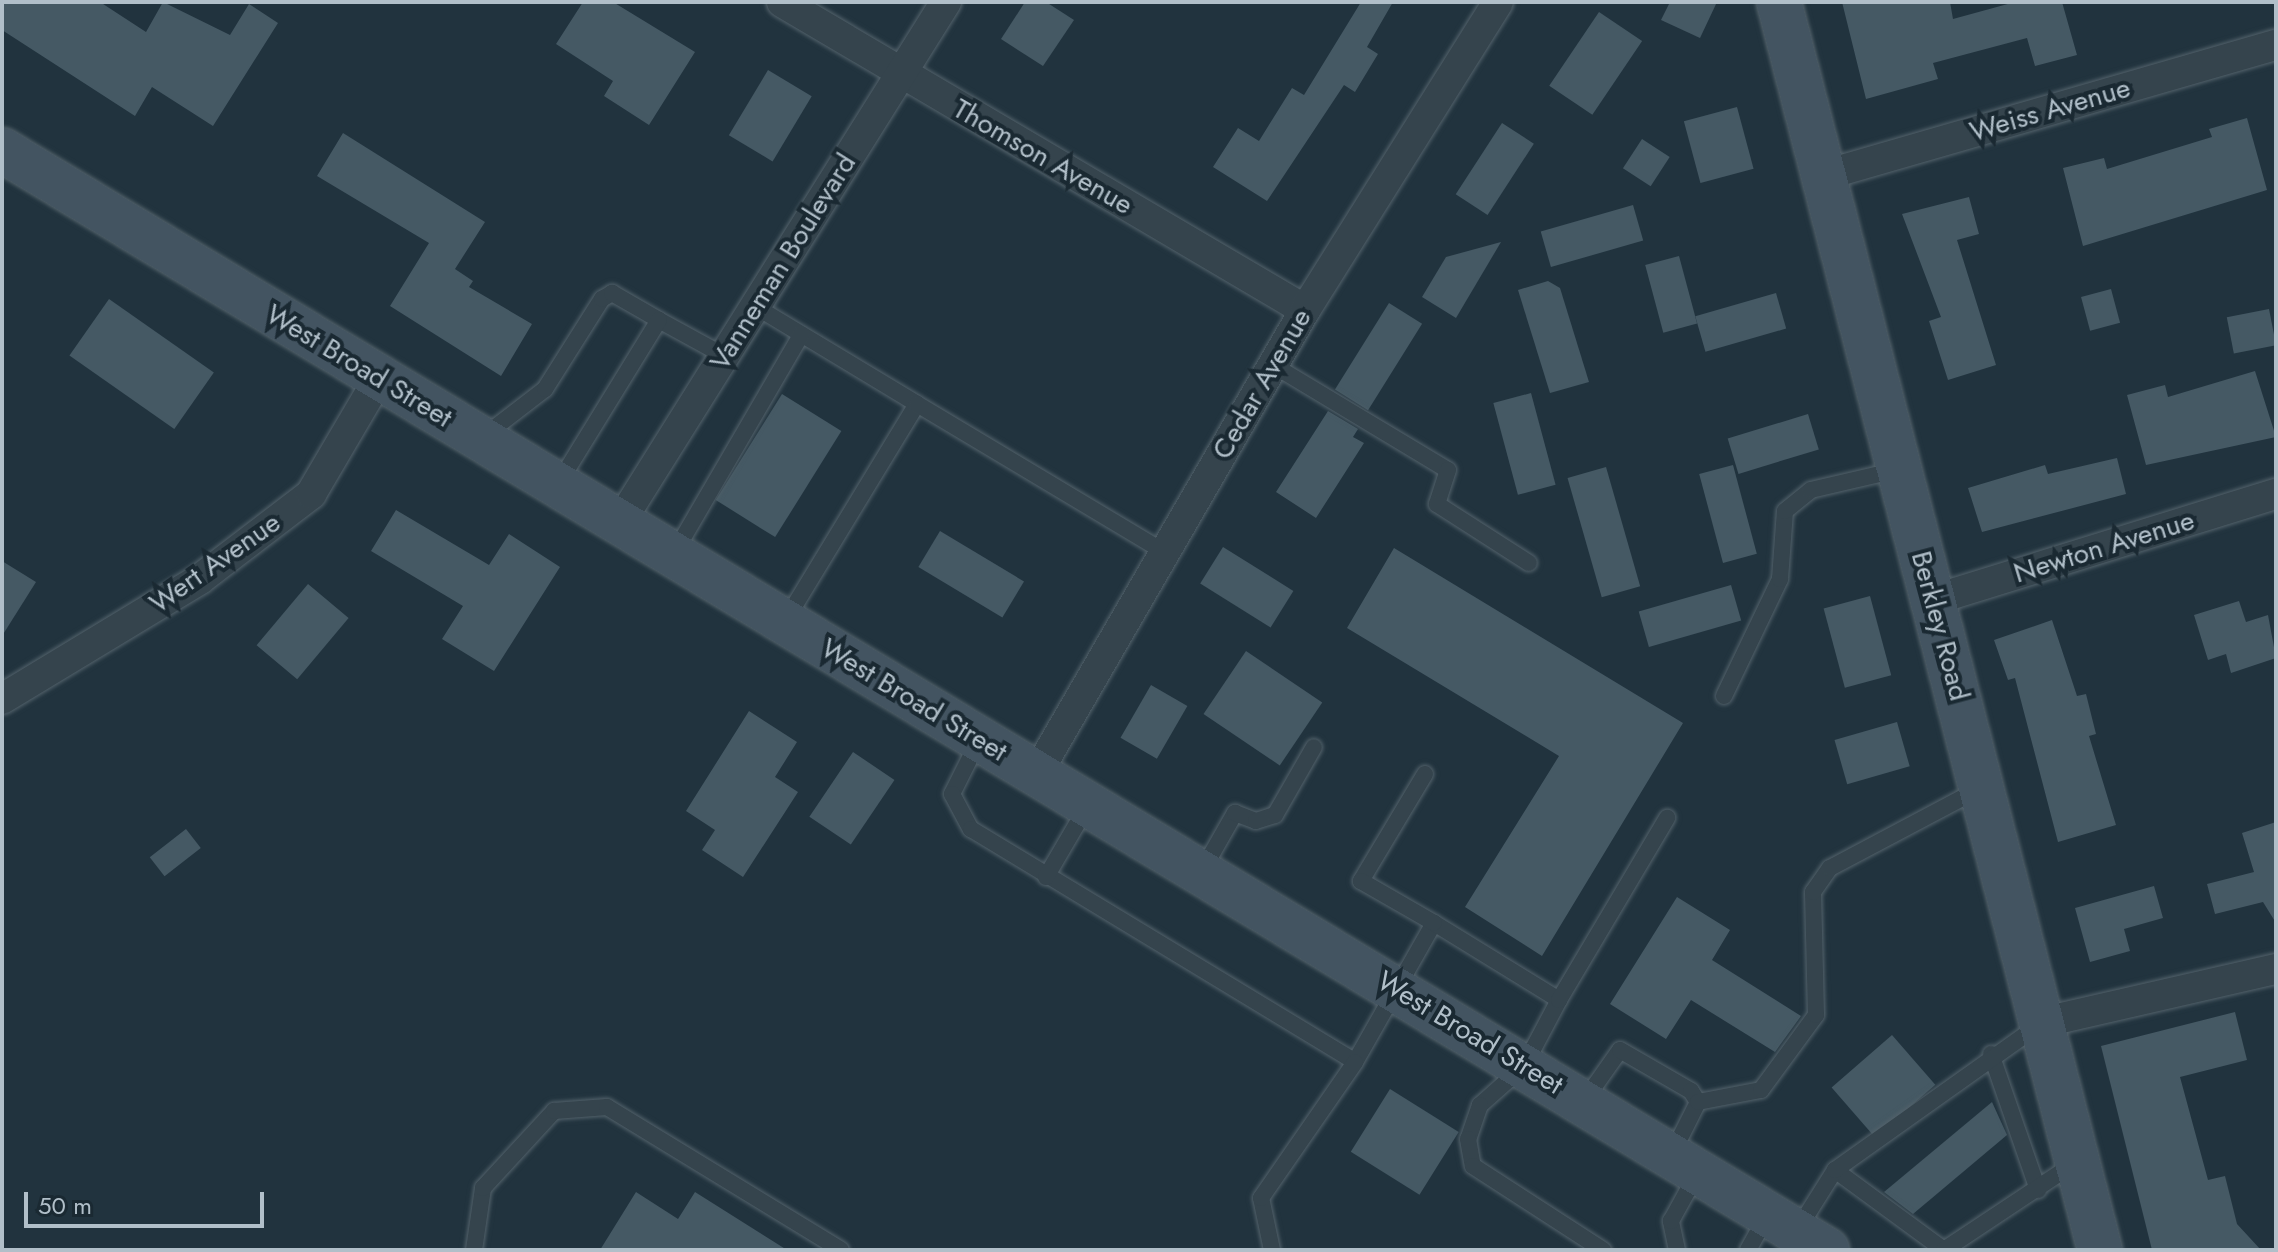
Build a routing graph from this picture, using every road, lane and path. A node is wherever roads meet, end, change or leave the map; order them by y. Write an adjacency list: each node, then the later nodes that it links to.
1 (782, 2): 6 (street, Thomson Avenue)
2 (946, 2): 6 (street, Vanneman Boulevard)
3 (1498, 2): 10 (street, Cedar Avenue)
4 (1779, 2): 8 (main road, Berkley Road)
5 (2276, 45): 8 (street, Weiss Avenue)
6 (902, 74): 9 (street, Vanneman Boulevard); 10 (street, Thomson Avenue)
7 (2, 150): 15 (main road, West Broad Street)
8 (1825, 175): 18 (main road, Berkley Road)
9 (753, 305): 12 (lane); 13 (street, Vanneman Boulevard)
10 (1305, 310): 14 (street, Cedar Avenue)
11 (659, 320): 13 (lane); 17 (lane); 19 (lane)
12 (801, 335): 16 (lane); 23 (lane)
13 (723, 355): 21 (street, Vanneman Boulevard)
14 (1273, 365): 22 (street, Cedar Avenue); 24 (lane)
15 (379, 378): 17 (main road, West Broad Street); 28 (street, Wert Avenue)
16 (917, 404): 22 (lane); 26 (lane)
17 (481, 439): 19 (main road, West Broad Street)
18 (1899, 469): 25 (main road, Berkley Road); 27 (lane)
19 (558, 485): 21 (main road, West Broad Street)
20 (2276, 494): 25 (street, Newton Avenue)
21 (620, 522): 23 (main road, West Broad Street)
22 (1164, 552): 31 (street, Cedar Avenue)
23 (673, 555): 26 (main road, West Broad Street)
24 (1529, 563)
25 (1933, 600): 33 (main road, Berkley Road)
26 (784, 622): 29 (main road, West Broad Street)
27 (1724, 696)
28 (2, 699)
29 (980, 739): 31 (main road, West Broad Street); 37 (lane)
30 (1314, 747): 36 (lane)
31 (1037, 773): 34 (main road, West Broad Street)
32 (1425, 774): 38 (lane)
33 (1981, 787): 42 (main road, Berkley Road); 47 (lane)
34 (1088, 804): 36 (main road, West Broad Street); 37 (lane)
35 (1667, 818): 41 (lane)
36 (1201, 872): 40 (main road, West Broad Street)
37 (1046, 877): 44 (lane)
38 (1434, 923): 40 (lane); 41 (lane)
39 (2276, 969): 42 (street)
40 (1396, 988): 44 (lane); 45 (main road, West Broad Street)
41 (1559, 1000): 45 (lane)
42 (2044, 1022): 43 (lane); 49 (main road, Berkley Road)
43 (1991, 1054): 50 (lane); 51 (lane)
44 (1355, 1062): 55 (lane)
45 (1524, 1066): 46 (main road, West Broad Street); 56 (lane)
46 (1584, 1102): 47 (lane); 48 (main road, West Broad Street)
47 (1698, 1102): 48 (lane)
48 (1686, 1162): 52 (main road, West Broad Street); 57 (lane)
49 (2076, 1162): 51 (lane); 59 (main road, Berkley Road)
50 (1835, 1170): 52 (lane); 58 (lane)
51 (2038, 1190): 58 (lane)
52 (1785, 1237)
53 (474, 1250): 54 (lane)
54 (841, 1250)
55 (1272, 1250)
56 (1603, 1250)
57 (1677, 1250)
58 (1944, 1250)
59 (2100, 1250)

